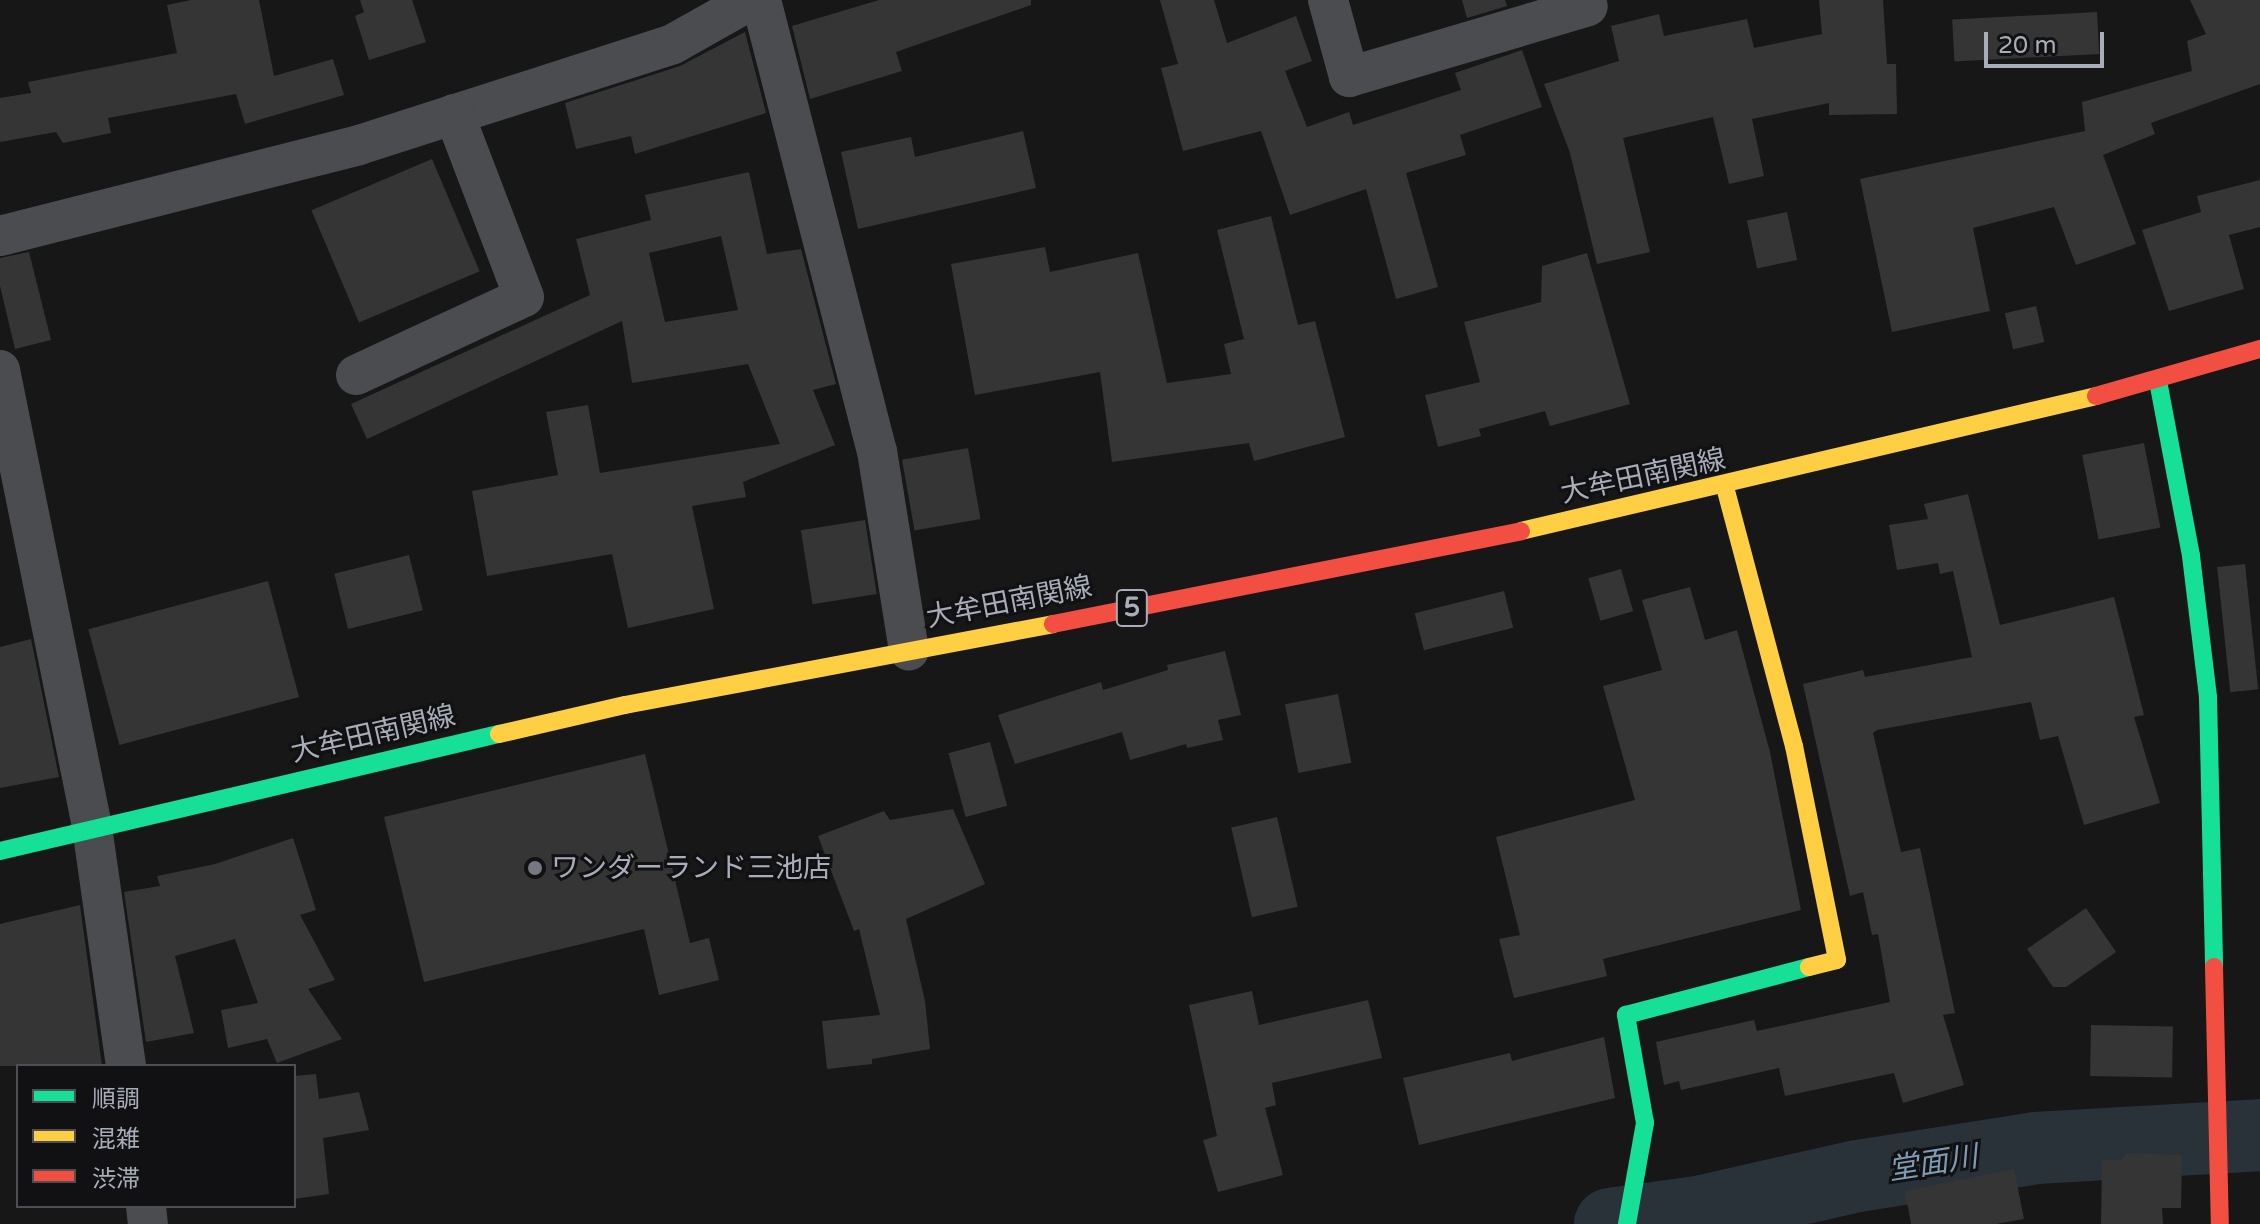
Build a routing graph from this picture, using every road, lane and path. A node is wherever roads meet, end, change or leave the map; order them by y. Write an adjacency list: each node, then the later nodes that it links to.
1 (751, 0): 5 (street)
2 (761, 0): 12 (street)
3 (1328, 0): 4 (street)
4 (1588, 6)
5 (454, 114): 6 (street); 9 (street)
6 (0, 236)
7 (2260, 349): 10 (main road, 大牟田南関線 / 5)
8 (0, 370): 13 (street)
9 (356, 375)
10 (2158, 381): 11 (main road, 大牟田南関線 / 5); 17 (main road)
11 (1725, 487): 12 (main road, 大牟田南関線 / 5); 16 (main road)
12 (909, 650): 13 (main road, 大牟田南関線 / 5)
13 (92, 827): 14 (main road, 大牟田南関線 / 5); 15 (street)
14 (0, 851)
15 (126, 1064)
16 (1627, 1224)
17 (2220, 1224)

